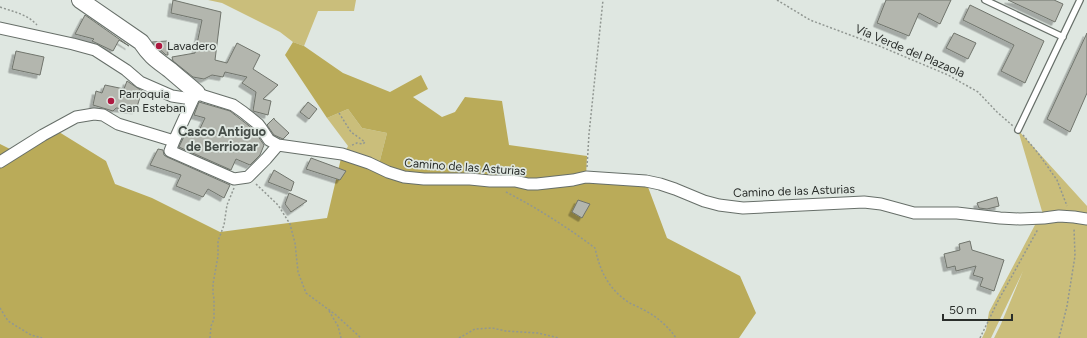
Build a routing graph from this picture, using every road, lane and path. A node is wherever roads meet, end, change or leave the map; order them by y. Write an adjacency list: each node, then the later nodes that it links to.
1 (80, 0): 10 (street)
2 (603, 0): 18 (path)
3 (777, 0): 12 (path, Vía Verde del Plazaola)
4 (985, 0): 8 (lane)
5 (1080, 0): 8 (lane)
6 (0, 7): 9 (path)
7 (0, 28): 9 (street)
8 (1063, 37): 12 (lane)
9 (48, 38): 10 (street)
10 (195, 95): 13 (street); 14 (street)
11 (339, 113): 15 (path)
12 (1018, 130): 21 (path, Vía Verde del Plazaola)
13 (174, 141): 16 (street); 19 (street)
14 (278, 145): 15 (street, Camino de las Asturias); 17 (street)
15 (342, 154): 18 (street, Camino de las Asturias)
16 (0, 162)
17 (248, 177): 19 (street); 25 (path)
18 (586, 177): 22 (street, Camino de las Asturias)
19 (234, 179): 29 (path)
20 (502, 190): 34 (path)
21 (1074, 217): 22 (street, Camino de las Asturias); 23 (street, Camino de las Asturias); 36 (path)
22 (1044, 218): 35 (path)
23 (1087, 219)
24 (0, 308): 26 (path)
25 (328, 309): 30 (path); 31 (path)
26 (31, 335): 27 (path); 28 (path)
27 (32, 338)
28 (42, 338)
29 (210, 338)
30 (341, 338)
31 (361, 338)
32 (459, 338): 33 (path)
33 (559, 338)
34 (676, 338)
35 (980, 338)
36 (1059, 338)

